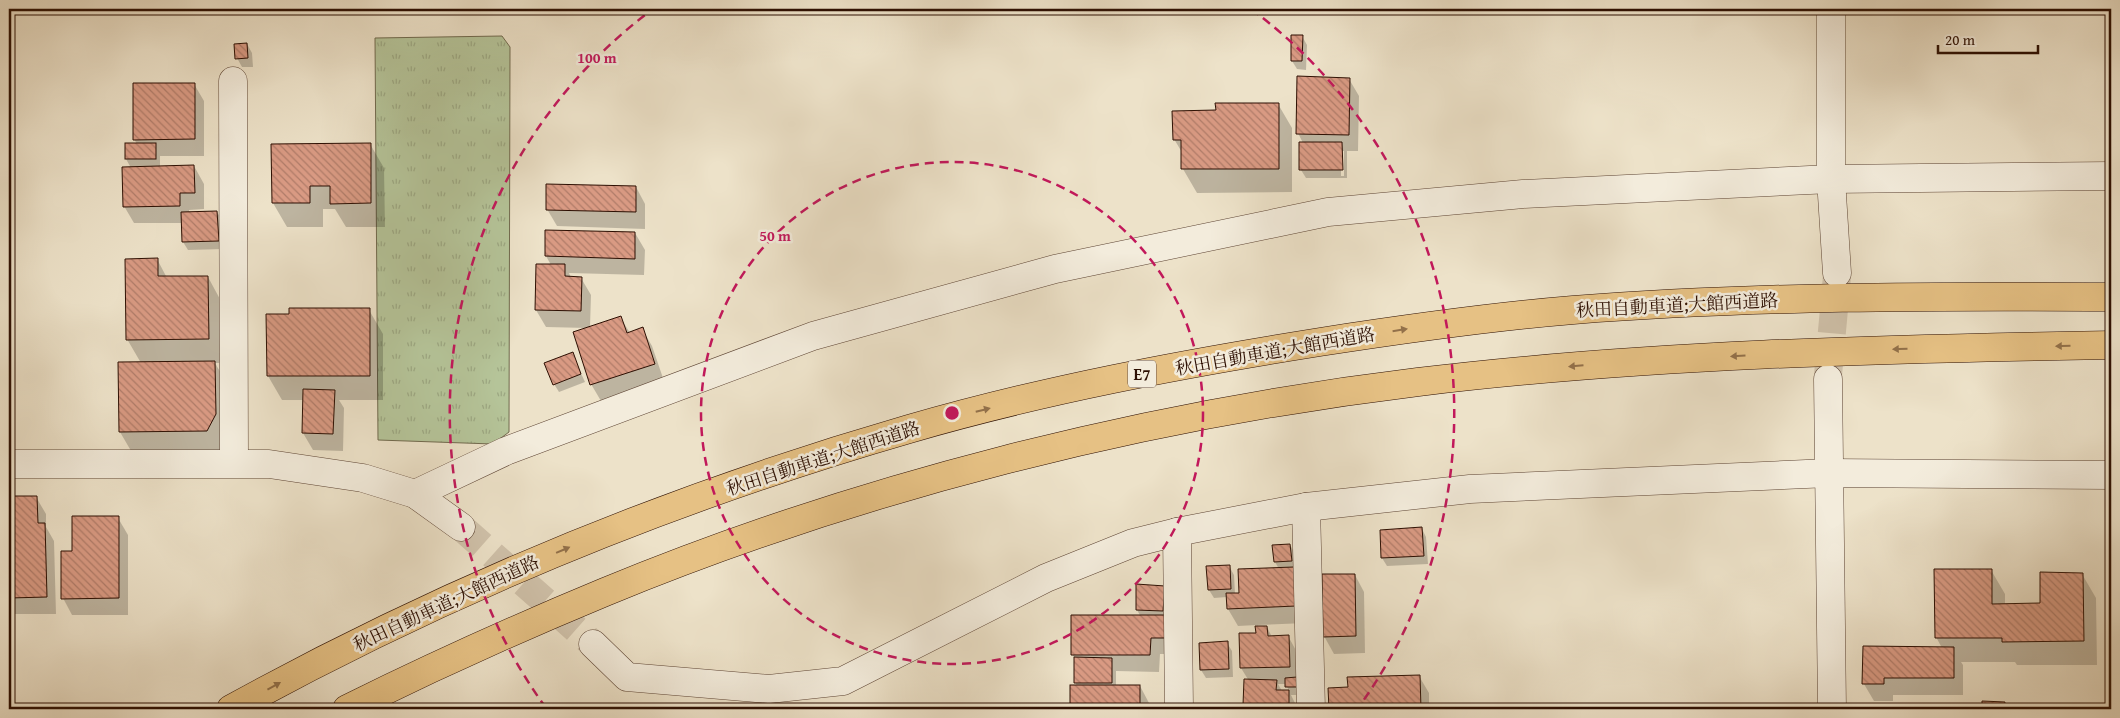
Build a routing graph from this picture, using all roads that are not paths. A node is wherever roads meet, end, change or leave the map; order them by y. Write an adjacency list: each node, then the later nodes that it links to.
1 (1831, 9): 4 (street)
2 (233, 81): 10 (street)
3 (2111, 176): 4 (street)
4 (1831, 179): 5 (street); 13 (street)
5 (1837, 273)
6 (2111, 296): 18 (highway, 秋田自動車道;大館西道路 / E7, one-way to 6)
7 (2111, 345): 19 (highway, one-way to 19)
8 (1828, 379): 11 (street)
9 (9, 464): 10 (street)
10 (234, 464): 13 (street)
11 (1829, 473): 12 (street); 14 (street); 22 (street)
12 (2111, 475)
13 (415, 494): 15 (street)
14 (1306, 507): 16 (street); 21 (street)
15 (461, 528)
16 (1178, 532): 17 (street); 20 (street)
17 (593, 644)
18 (231, 709)
19 (348, 709)
20 (1179, 709)
21 (1311, 709)
22 (1832, 709)

